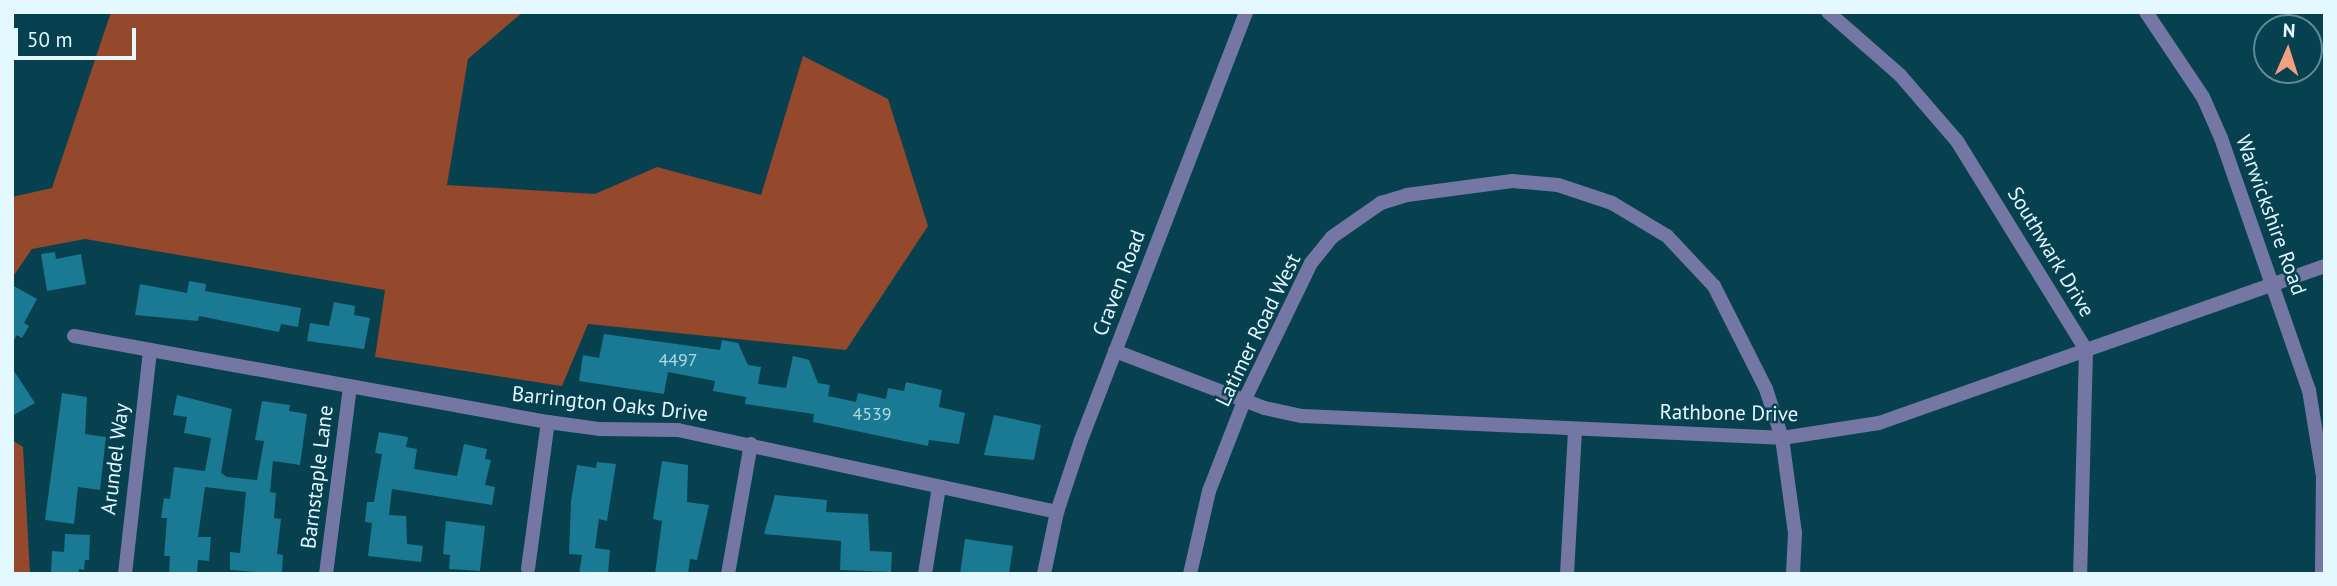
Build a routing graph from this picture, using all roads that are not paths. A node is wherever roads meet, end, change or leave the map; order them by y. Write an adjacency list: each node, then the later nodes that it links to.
1 (1246, 12): 8 (street, Craven Road)
2 (1828, 12): 9 (street, Southwark Drive)
3 (2146, 12): 5 (street, Warwickshire Road)
4 (2325, 266): 5 (street, Rathbone Drive)
5 (2273, 284): 9 (street, Rathbone Drive); 28 (street, Warwickshire Road)
6 (74, 337): 7 (street, Barrington Oaks Drive)
7 (150, 351): 10 (street, Barrington Oaks Drive); 19 (street, Arundel Way)
8 (1115, 351): 11 (street, Rathbone Drive); 17 (street, Craven Road)
9 (2086, 351): 14 (street, Rathbone Drive); 27 (street, Southwark Drive)
10 (350, 387): 12 (street, Barrington Oaks Drive); 20 (street, Barnstaple Lane)
11 (1244, 401): 13 (street, Rathbone Drive); 14 (street, Latimer Road West); 24 (street, Latimer Road West)
12 (548, 422): 15 (street, Barrington Oaks Drive); 18 (street)
13 (1575, 430): 14 (street, Rathbone Drive); 25 (street)
14 (1782, 438): 26 (street, Latimer Road West)
15 (751, 444): 16 (street, Barrington Oaks Drive); 21 (street)
16 (939, 486): 17 (street, Barrington Oaks Drive); 22 (street)
17 (1057, 512): 23 (street, Craven Road)
18 (528, 569)
19 (125, 574)
20 (326, 574)
21 (728, 574)
22 (925, 574)
23 (1044, 574)
24 (1190, 574)
25 (1567, 574)
26 (1793, 574)
27 (2080, 574)
28 (2322, 574)

